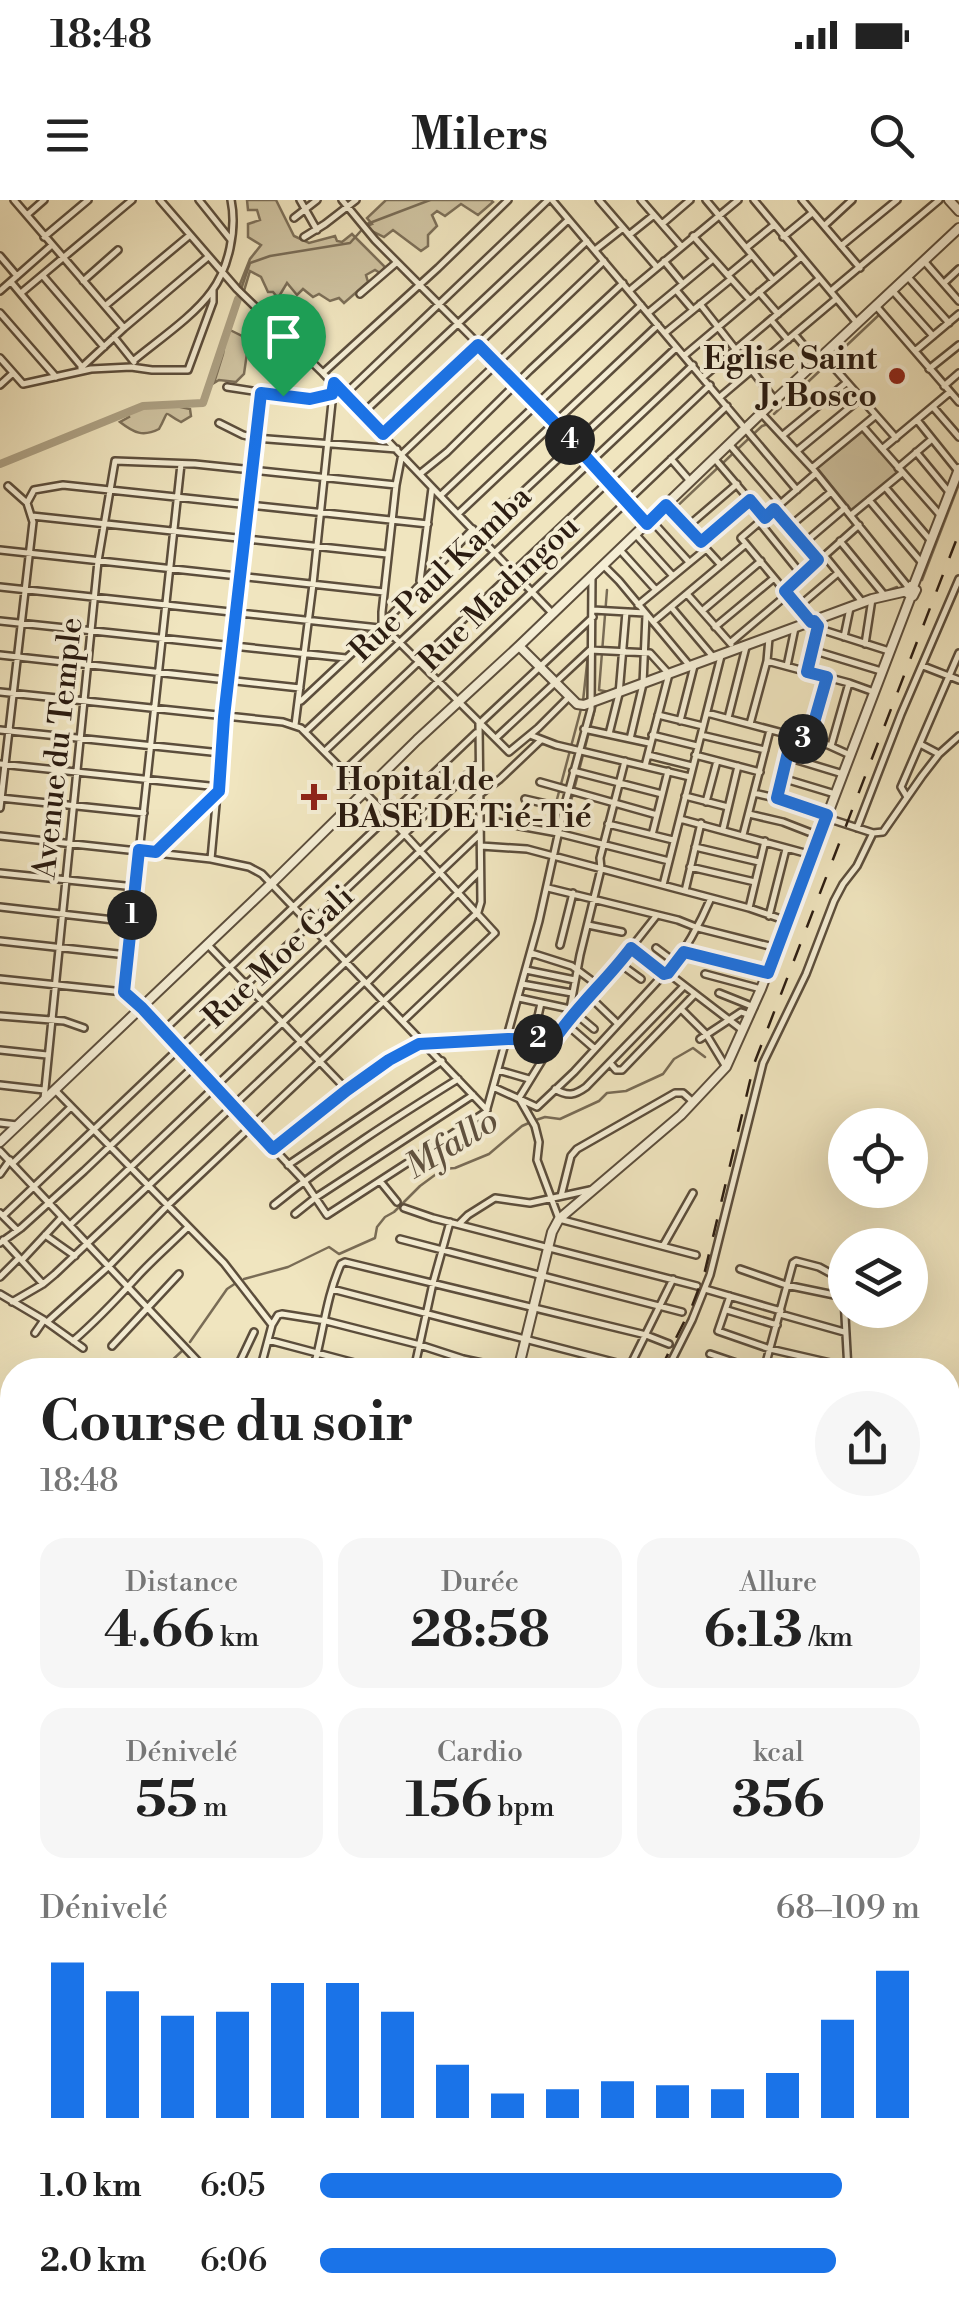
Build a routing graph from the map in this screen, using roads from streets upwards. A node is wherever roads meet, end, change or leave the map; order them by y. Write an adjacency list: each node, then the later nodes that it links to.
1 (14, 200): 29 (street)
2 (44, 200): 29 (street)
3 (88, 200): 43 (street)
4 (132, 200): 56 (street)
5 (160, 200): 39 (street)
6 (199, 200): 45 (street)
7 (230, 200): 45 (street)
8 (300, 200): 26 (street)
9 (317, 200): 26 (street)
10 (342, 200): 25 (street)
11 (356, 200): 25 (street)
12 (508, 200): 78 (street)
13 (564, 200): 23 (street)
14 (599, 200): 36 (street)
15 (690, 200): 33 (street)
16 (706, 200): 30 (street)
17 (738, 200): 30 (street)
18 (852, 200): 35 (street)
19 (897, 200): 49 (street)
20 (938, 200): 64 (street)
21 (644, 201): 28 (street)
22 (806, 201): 27 (street)
23 (552, 202): 32 (street); 91 (street)
24 (759, 202): 34 (street)
25 (348, 207): 37 (street); 62 (street)
26 (305, 209): 31 (street); 37 (street)
27 (812, 212): 35 (street); 42 (street)
28 (654, 214): 33 (street); 40 (street)
29 (27, 216): 43 (street)
30 (719, 216): 41 (street); 50 (street)
31 (294, 218)
32 (568, 220): 46 (street); 104 (street)
33 (662, 224): 48 (street)
34 (774, 225): 42 (street); 50 (street)
35 (825, 225): 49 (street)
36 (623, 228): 40 (street); 52 (street)
37 (317, 230): 44 (street)
38 (956, 233): 61 (street)
39 (190, 235): 55 (street); 94 (street)
40 (629, 235): 63 (street)
41 (693, 236): 48 (street); 58 (street)
42 (784, 236): 57 (street)
43 (44, 237): 47 (street)
44 (304, 237)
45 (231, 240): 66 (street)
46 (587, 241): 52 (street); 114 (street)
47 (52, 246): 56 (street); 67 (street)
48 (681, 246): 60 (street)
49 (842, 246): 64 (street)
50 (746, 248): 53 (street)
51 (118, 250): 72 (street)
52 (595, 250): 59 (street)
53 (752, 255): 70 (street); 73 (street)
54 (0, 256): 67 (street)
55 (209, 256): 66 (street); 106 (street)
56 (64, 258): 68 (street); 72 (street)
57 (801, 258): 71 (street); 73 (street)
58 (713, 259): 70 (street); 77 (street)
59 (604, 261): 75 (street); 123 (street)
60 (664, 261): 63 (street); 77 (street)
61 (924, 261): 69 (street); 76 (street)
62 (397, 262): 78 (street); 87 (street)
63 (657, 267): 80 (street)
64 (860, 268): 84 (street)
65 (959, 269): 76 (street)
66 (222, 272): 79 (street); 129 (street)
67 (17, 276): 74 (street)
68 (43, 276): 86 (street); 115 (street)
69 (907, 276): 82 (street); 103 (street)
70 (729, 277): 89 (street); 93 (street)
71 (820, 278): 84 (street); 99 (street)
72 (83, 280): 94 (street)
73 (773, 280): 85 (street)
74 (11, 282): 83 (street); 86 (street)
75 (623, 283): 80 (street); 136 (street)
76 (944, 283): 90 (street)
77 (683, 284): 81 (street)
78 (419, 285): 91 (street); 129 (street)
79 (213, 290): 122 (street); 125 (street)
80 (630, 290): 92 (street)
81 (676, 290): 96 (street); 97 (street)
82 (892, 290): 95 (street); 110 (street)
83 (0, 291)
84 (831, 291): 88 (street)
85 (759, 292): 89 (street); 99 (street)
86 (21, 293): 126 (street)
87 (360, 294)
88 (838, 298): 102 (street); 109 (street)
89 (750, 300): 107 (street)
90 (959, 301)
91 (439, 304): 104 (street); 143 (street)
92 (642, 304): 97 (street); 148 (street)
93 (700, 304): 96 (street); 107 (street)
94 (105, 306): 106 (street)
95 (875, 306): 102 (street); 118 (street)
96 (693, 310): 108 (street)
97 (648, 312): 105 (street)
98 (0, 313): 132 (street)
99 (778, 314): 101 (street)
100 (959, 314): 103 (street)
101 (771, 320): 112 (street); 117 (street)
102 (857, 323): 121 (street)
103 (949, 323): 110 (street)
104 (459, 324): 114 (street); 151 (street)
105 (658, 325): 108 (street); 155 (street)
106 (124, 328): 111 (street)
107 (717, 328): 117 (street); 119 (street)
108 (665, 334): 116 (street)
109 (795, 334): 112 (street); 121 (street)
110 (933, 336): 118 (street)
111 (114, 337): 115 (street); 122 (street)
112 (788, 340): 128 (street)
113 (959, 344): 127 (street)
114 (478, 345): 123 (street); 159 (street)
115 (104, 347): 126 (street)
116 (677, 348): 119 (street); 166 (street)
117 (734, 350): 128 (street); 133 (street)
118 (915, 351): 127 (street)
119 (684, 356): 124 (street)
120 (0, 358): 131 (street)
121 (820, 358): 134 (street); 146 (street)
122 (134, 361): 125 (street)
123 (496, 364): 136 (street); 169 (street)
124 (693, 365): 133 (street); 174 (street, Rue Paul Kamba)
125 (138, 368): 126 (street)
126 (81, 369): 132 (street)
127 (929, 369): 140 (street)
128 (753, 370): 144 (street); 146 (street)
129 (324, 373): 135 (street)
130 (959, 373): 140 (street)
131 (13, 374): 132 (street); 137 (street)
132 (56, 377)
133 (703, 377): 138 (street)
134 (847, 382): 145 (street); 160 (street)
135 (334, 383): 142 (street); 143 (street)
136 (516, 384): 148 (street); 180 (street)
137 (0, 385)
138 (710, 386): 144 (street); 182 (street)
139 (227, 388): 141 (street)
140 (947, 388): 147 (street); 150 (street)
141 (261, 393): 142 (street); 162 (street)
142 (332, 394): 165 (street)
143 (344, 395): 151 (street)
144 (720, 397): 149 (street)
145 (861, 399): 153 (street); 170 (street)
146 (775, 400): 152 (street)
147 (959, 402)
148 (536, 404): 155 (street); 193 (street)
149 (727, 406): 158 (street); 172 (street, Rue Madingou)
150 (933, 407): 154 (street); 161 (street)
151 (363, 413): 159 (street)
152 (762, 413): 158 (street); 160 (street)
153 (876, 416): 157 (street); 163 (street)
154 (917, 420): 163 (street); 164 (street)
155 (555, 423): 166 (street); 204 (street)
156 (220, 424): 162 (street)
157 (863, 426): 168 (street); 178 (street)
158 (744, 430): 167 (street); 190 (street)
159 (383, 434): 169 (street)
160 (783, 435): 170 (street)
161 (959, 437)
162 (255, 438): 165 (street); 179 (street)
163 (896, 438): 168 (street)
164 (932, 439): 171 (street); 177 (street)
165 (327, 444): 169 (street); 181 (street)
166 (573, 444): 174 (street); 217 (street)
167 (730, 444): 173 (street); 201 (street)
168 (882, 449): 176 (street)
169 (400, 451): 180 (street); 185 (street)
170 (797, 451): 178 (street)
171 (916, 452): 176 (street); 192 (street)
172 (672, 458): 183 (street); 197 (street, Rue Madingou)
173 (714, 458): 183 (street); 184 (street)
174 (590, 461): 182 (street); 229 (street, Rue Paul Kamba)
175 (182, 464): 179 (street); 189 (street, Avenue du Temple); 194 (street)
176 (900, 470): 188 (street); 207 (street)
177 (959, 470): 192 (street)
178 (814, 471): 190 (street); 191 (street)
179 (252, 472): 181 (street); 199 (street)
180 (421, 474): 186 (street)
181 (323, 478): 185 (street); 203 (street)
182 (609, 481): 197 (street); 241 (street)
183 (690, 481): 200 (street)
184 (737, 484): 195 (street); 215 (street)
185 (396, 485): 208 (street)
186 (432, 485): 193 (street); 212 (street)
187 (8, 486): 198 (street)
188 (885, 487): 196 (street); 221 (street)
189 (109, 489): 194 (street); 198 (street); 211 (street, Avenue du Temple)
190 (797, 490): 201 (street)
191 (831, 492): 202 (street); 213 (street)
192 (950, 492): 207 (street)
193 (440, 495): 204 (street)
194 (178, 496): 199 (street); 216 (street)
195 (750, 500): 209 (street); 223 (street)
196 (869, 500): 205 (street); 237 (street)
197 (627, 501): 210 (street); 256 (street, Rue Madingou)
198 (27, 503): 206 (street)
199 (250, 504): 203 (street); 219 (street)
200 (666, 505): 210 (street); 215 (street)
201 (778, 506): 209 (street); 213 (street)
202 (845, 508): 205 (street); 224 (street)
203 (320, 512): 208 (street); 225 (street)
204 (458, 514): 217 (street)
205 (851, 515): 214 (street)
206 (32, 516): 211 (street); 230 (street)
207 (940, 516): 221 (street)
208 (392, 520): 212 (street); 231 (street)
209 (762, 520): 220 (street); 243 (street)
210 (649, 522): 218 (street); 236 (street)
211 (103, 524): 216 (street); 234 (street, Avenue du Temple)
212 (428, 524): 250 (street)
213 (790, 526): 224 (street)
214 (859, 526): 222 (street); 254 (street)
215 (688, 527): 223 (street)
216 (175, 531): 219 (street); 240 (street)
217 (476, 532): 229 (street); 250 (street)
218 (636, 534): 228 (street); 246 (street)
219 (246, 538): 225 (street); 244 (street)
220 (741, 538): 235 (street); 238 (street)
221 (932, 540): 237 (street)
222 (840, 541): 232 (street); 259 (street)
223 (701, 542): 226 (street)
224 (804, 543): 233 (street)
225 (316, 546): 231 (street); 249 (street)
226 (706, 549): 236 (street); 238 (street)
227 (0, 550): 230 (street)
228 (620, 550): 239 (street); 253 (street)
229 (495, 552): 241 (street); 287 (street, Rue Paul Kamba)
230 (30, 554): 234 (street); 252 (street)
231 (388, 554): 255 (street)
232 (824, 555): 233 (street); 242 (street)
233 (818, 560): 243 (street)
234 (98, 561): 240 (street); 260 (street, Avenue du Temple)
235 (760, 561): 247 (street); 269 (street)
236 (689, 562): 246 (street)
237 (922, 564): 254 (street)
238 (721, 565): 258 (street)
239 (603, 566): 245 (street); 264 (street)
240 (171, 568): 244 (street); 263 (street)
241 (514, 572): 256 (street); 303 (street)
242 (838, 572): 261 (street); 267 (street)
243 (802, 575): 257 (street)
244 (242, 576): 249 (street); 270 (street)
245 (592, 576): 272 (street); 273 (street)
246 (673, 576): 253 (street)
247 (774, 578): 257 (street); 281 (street)
248 (959, 578): 262 (street)
249 (313, 584): 255 (street); 275 (street)
250 (420, 584): 280 (street)
251 (0, 587): 252 (street)
252 (26, 590): 260 (street); 279 (street)
253 (656, 590): 264 (street)
254 (910, 590): 259 (street); 295 (street)
255 (384, 592): 280 (street)
256 (532, 592): 272 (street); 318 (street, Rue Madingou)
257 (786, 593): 267 (street); 291 (street)
258 (687, 594): 266 (street); 269 (street)
259 (885, 596): 261 (street)
260 (96, 597): 263 (street); 283 (street, Avenue du Temple)
261 (868, 601): 268 (street); 288 (street)
262 (950, 601): 265 (street); 309 (street)
263 (168, 604): 270 (street); 285 (street)
264 (638, 605): 274 (street)
265 (959, 605)
266 (671, 607): 277 (street); 301 (street)
267 (798, 608): 278 (street)
268 (850, 608): 278 (street); 284 (street)
269 (702, 611): 281 (street)
270 (238, 612): 275 (street); 290 (street)
271 (626, 612): 273 (street); 274 (street); 294 (street)
272 (552, 613): 289 (street)
273 (593, 614): 292 (street); 306 (street)
274 (646, 614): 277 (street); 297 (street)
275 (308, 620): 280 (street); 298 (street)
276 (0, 621): 279 (street)
277 (653, 622): 307 (street)
278 (814, 623): 282 (street); 284 (street); 293 (street)
279 (21, 624): 283 (street); 300 (street)
280 (380, 626): 287 (street); 302 (street)
281 (715, 627): 291 (street)
282 (795, 628): 286 (street); 308 (street)
283 (92, 630): 285 (street); 305 (street, Avenue du Temple)
284 (844, 637): 288 (street)
285 (164, 638): 290 (street); 311 (street)
286 (769, 638): 291 (street); 304 (street)
287 (400, 641): 303 (street); 346 (street, Rue Paul Kamba)
288 (865, 644): 295 (street)
289 (519, 646): 306 (street); 329 (street)
290 (233, 647): 298 (street); 316 (street)
291 (737, 647): 301 (street); 336 (street)
292 (590, 650): 294 (street); 319 (street); 331 (street)
293 (812, 650): 310 (street); 312 (street)
294 (622, 651): 297 (street); 326 (street)
295 (890, 651): 310 (street)
296 (959, 652): 314 (street)
297 (644, 653): 313 (street); 321 (street)
298 (305, 654): 302 (street); 322 (street)
299 (0, 655): 300 (street)
300 (17, 656): 305 (street); 325 (street)
301 (717, 657): 307 (street); 333 (street)
302 (346, 658): 330 (street)
303 (419, 661): 318 (street); 366 (street)
304 (767, 661): 308 (street); 338 (street)
305 (88, 664): 311 (street); 328 (street, Avenue du Temple)
306 (540, 666): 319 (street); 342 (street)
307 (692, 666): 313 (street); 337 (street)
308 (787, 666): 312 (street)
309 (923, 666): 314 (street); 418 (street)
310 (882, 671): 324 (street)
311 (160, 672): 316 (street); 332 (street)
312 (807, 672): 315 (street)
313 (669, 674): 321 (street); 334 (street)
314 (949, 676): 317 (street); 360 (street)
315 (827, 677): 320 (street); 357 (street)
316 (228, 680): 322 (street); 335 (street)
317 (959, 680)
318 (438, 681): 329 (street); 380 (street, Rue Madingou)
319 (555, 682): 327 (street); 354 (street)
320 (849, 682): 324 (street); 363 (street)
321 (643, 684): 326 (street); 355 (street)
322 (301, 688): 330 (street)
323 (0, 692): 325 (street)
324 (874, 692): 371 (street)
325 (12, 693): 328 (street); 343 (street)
326 (619, 694): 331 (street); 347 (street)
327 (569, 696): 331 (street); 348 (street)
328 (86, 701): 332 (street); 353 (street, Avenue du Temple)
329 (457, 702): 342 (street); 393 (street)
330 (298, 703): 339 (street)
331 (592, 703): 344 (street)
332 (155, 708): 335 (street); 361 (street)
333 (707, 713): 336 (street); 340 (street)
334 (658, 715): 337 (street); 349 (street)
335 (224, 717): 339 (street); 367 (street)
336 (728, 718): 338 (street)
337 (680, 721): 340 (street)
338 (750, 724): 345 (street)
339 (295, 725): 346 (street)
340 (702, 726): 350 (street)
341 (959, 726): 358 (street)
342 (478, 728): 354 (street); 376 (street); 412 (street)
343 (4, 730): 353 (street); 375 (street)
344 (584, 730): 347 (street); 364 (street)
345 (770, 730): 351 (street); 365 (street)
346 (306, 732): 366 (street)
347 (609, 734): 355 (street)
348 (530, 735): 354 (street); 356 (street)
349 (652, 735): 359 (street); 362 (street)
350 (700, 735): 362 (street); 365 (street)
351 (792, 736): 357 (street); 372 (street)
352 (959, 736): 358 (street)
353 (82, 738): 361 (street); 384 (street, Avenue du Temple)
354 (495, 739)
355 (630, 739): 359 (street)
356 (541, 740): 364 (street); 397 (street, Rue Moe Gali)
357 (809, 740): 363 (street)
358 (953, 742): 368 (street)
359 (650, 744): 369 (street)
360 (920, 744): 368 (street); 399 (street)
361 (152, 746): 367 (street); 388 (street)
362 (697, 746): 370 (street)
363 (831, 746): 371 (street)
364 (578, 750): 374 (street); 381 (street)
365 (765, 750): 383 (street)
366 (325, 751): 380 (street)
367 (222, 753): 391 (street)
368 (939, 754): 399 (street)
369 (648, 755): 377 (street); 378 (street)
370 (695, 755): 373 (street); 378 (street)
371 (850, 755): 385 (street)
372 (786, 757): 385 (street); 387 (street)
373 (717, 760): 379 (street); 403 (street)
374 (625, 761): 377 (street); 390 (street)
375 (2, 764): 384 (street); 400 (street)
376 (478, 764): 397 (street); 422 (street)
377 (645, 766): 382 (street)
378 (692, 766): 386 (street)
379 (738, 766): 383 (street); 406 (street)
380 (344, 771): 393 (street)
381 (573, 771): 390 (street); 392 (street)
382 (668, 772): 386 (street); 395 (street)
383 (760, 772): 394 (street)
384 (77, 773): 388 (street); 405 (street, Avenue du Temple)
385 (843, 774): 396 (street)
386 (690, 777): 398 (street)
387 (782, 778): 396 (street); 401 (street)
388 (148, 780): 391 (street); 409 (street)
389 (540, 782): 392 (street)
390 (619, 782): 395 (street); 404 (street)
391 (219, 789): 437 (street); 440 (street)
392 (568, 791): 404 (street); 408 (street)
393 (363, 792): 412 (street); 450 (street)
394 (754, 793): 401 (street); 410 (street)
395 (662, 794): 411 (street)
396 (835, 794): 413 (street)
397 (479, 795): 423 (street); 436 (street, Rue Moe Gali)
398 (685, 796): 403 (street); 414 (street)
399 (907, 797): 421 (street)
400 (0, 798): 405 (street); 407 (street)
401 (777, 798): 413 (street)
402 (525, 800): 408 (street)
403 (706, 802): 406 (street)
404 (614, 803): 411 (street); 417 (street)
405 (74, 807): 409 (street); 430 (street, Avenue du Temple)
406 (728, 807): 419 (street)
407 (0, 808)
408 (564, 808): 420 (street)
409 (144, 813): 435 (street)
410 (749, 814): 425 (street); 427 (street)
411 (658, 815): 424 (street)
412 (388, 816): 422 (street); 459 (street)
413 (827, 816): 418 (street); 427 (street)
414 (679, 819): 416 (street); 428 (street)
415 (496, 822): 420 (street)
416 (700, 823): 419 (street); 433 (street)
417 (608, 824): 424 (street); 431 (street)
418 (857, 828): 421 (street)
419 (722, 829): 425 (street)
420 (558, 833): 431 (street); 439 (street)
421 (872, 833): 616 (street)
422 (405, 834): 436 (street); 468 (street)
423 (480, 835): 432 (street); 446 (street)
424 (652, 835): 428 (street)
425 (743, 835): 429 (street)
426 (0, 836): 430 (street)
427 (819, 836): 438 (street)
428 (674, 841): 441 (street)
429 (765, 841): 434 (street); 442 (street)
430 (70, 843): 435 (street); 448 (street, Avenue du Temple)
431 (603, 844): 441 (street); 444 (street)
432 (479, 846): 439 (street); 445 (street)
433 (695, 847): 442 (street); 443 (street)
434 (786, 849): 438 (street); 465 (street)
435 (139, 850): 437 (street); 452 (street)
436 (421, 851): 446 (street); 473 (street, Rue Moe Gali)
437 (156, 852): 440 (street)
438 (812, 855): 466 (street)
439 (554, 857): 444 (street); 453 (street)
440 (212, 859): 450 (street)
441 (669, 862): 451 (street)
442 (760, 862): 449 (street)
443 (690, 867): 449 (street); 454 (street)
444 (601, 869): 451 (street); 457 (street)
445 (480, 871): 455 (street); 462 (street)
446 (440, 872): 455 (street); 483 (street)
447 (0, 873): 448 (street)
448 (66, 880): 452 (street); 463 (street, Avenue du Temple)
449 (755, 882): 461 (street)
450 (272, 883): 459 (street); 474 (street)
451 (663, 885): 454 (street)
452 (135, 887): 467 (street)
453 (547, 888): 456 (street); 482 (street)
454 (685, 891): 458 (street)
455 (460, 892): 462 (street); 495 (street)
456 (573, 893): 457 (street); 475 (street)
457 (594, 898): 464 (street); 469 (street)
458 (711, 898): 461 (street); 470 (street)
459 (294, 906): 468 (street); 486 (street)
460 (0, 907): 463 (street)
461 (749, 908): 465 (street)
462 (478, 912): 509 (street); 518 (street)
463 (62, 913): 467 (street); 476 (street, Avenue du Temple)
464 (657, 914): 470 (street); 477 (street)
465 (768, 916): 466 (street)
466 (787, 921): 479 (street)
467 (131, 922): 481 (street)
468 (311, 924): 473 (street); 497 (street)
469 (588, 925): 471 (street); 487 (street)
470 (698, 928): 479 (street); 480 (street)
471 (622, 932)
472 (0, 941): 476 (street)
473 (327, 941): 483 (street); 508 (street, Rue Moe Gali)
474 (208, 944): 486 (street); 511 (street)
475 (560, 945)
476 (58, 948): 481 (street); 496 (street, Avenue du Temple)
477 (631, 948): 484 (street); 489 (street)
478 (656, 948): 485 (street)
479 (777, 948): 490 (street)
480 (684, 952): 485 (street); 490 (street)
481 (127, 954): 502 (street)
482 (531, 954): 487 (street); 488 (street)
483 (347, 961): 495 (street); 520 (street)
484 (620, 963): 492 (street); 499 (street)
485 (676, 963): 489 (street)
486 (230, 967): 497 (street); 524 (street)
487 (577, 969): 494 (street); 499 (street)
488 (526, 970): 494 (street); 498 (street)
489 (666, 973): 500 (street); 521 (street)
490 (768, 973): 501 (street)
491 (705, 974): 501 (street)
492 (641, 978)
493 (0, 979): 496 (street)
494 (575, 980): 504 (street)
495 (366, 982): 509 (street); 530 (street)
496 (54, 983): 502 (street); 517 (street, Avenue du Temple)
497 (246, 984): 508 (street); 532 (street)
498 (522, 984): 504 (street); 507 (street)
499 (599, 986): 506 (street)
500 (684, 986): 505 (street); 538 (street)
501 (762, 989): 514 (street)
502 (124, 992): 511 (street)
503 (719, 992): 514 (street)
504 (572, 993): 512 (street)
505 (695, 994): 513 (street); 516 (street)
506 (588, 996): 512 (street); 521 (street)
507 (519, 998): 510 (street); 527 (street)
508 (263, 1001): 520 (street); 539 (street, Rue Moe Gali)
509 (384, 1001): 518 (street); 536 (street)
510 (541, 1003): 512 (street); 528 (street)
511 (142, 1008): 524 (street); 548 (street)
512 (572, 1010): 519 (street); 523 (street)
513 (682, 1010): 526 (street); 538 (street)
514 (752, 1011): 516 (street); 525 (street)
515 (0, 1016): 517 (street)
516 (728, 1019): 525 (street); 526 (street)
517 (50, 1020): 522 (street); 535 (street, Avenue du Temple)
518 (403, 1021): 531 (street)
519 (566, 1022): 529 (street); 533 (street)
520 (282, 1023): 530 (street); 545 (street)
521 (617, 1023): 533 (street)
522 (84, 1028)
523 (594, 1029)
524 (163, 1031): 532 (street)
525 (744, 1031): 540 (street)
526 (703, 1036): 540 (street)
527 (508, 1039): 528 (street); 531 (street); 541 (street)
528 (532, 1039): 529 (street)
529 (554, 1040): 543 (street)
530 (300, 1042): 536 (street); 555 (street)
531 (424, 1043): 537 (street); 549 (street)
532 (179, 1048): 539 (street); 561 (street)
533 (595, 1049): 550 (street)
534 (0, 1050): 535 (street)
535 (47, 1055): 547 (street, Avenue du Temple)
536 (320, 1060): 549 (street); 560 (street)
537 (442, 1061): 542 (street); 567 (street)
538 (610, 1063): 550 (street)
539 (194, 1066): 545 (street); 563 (street, Rue Moe Gali)
540 (726, 1066): 554 (street)
541 (498, 1070): 543 (street); 546 (street)
542 (458, 1078): 551 (street); 570 (street)
543 (530, 1080): 552 (street)
544 (0, 1085): 547 (street)
545 (215, 1086): 555 (street); 568 (street)
546 (493, 1088): 552 (street); 557 (street)
547 (44, 1090): 553 (street, Avenue du Temple)
548 (55, 1090): 553 (street); 556 (street)
549 (347, 1090): 564 (street)
550 (555, 1090): 552 (street)
551 (473, 1095): 557 (street); 577 (street)
552 (519, 1098): 578 (street)
553 (44, 1102): 559 (street)
554 (694, 1102): 574 (street); 576 (street)
555 (232, 1106): 560 (street); 572 (street)
556 (70, 1107): 561 (street); 566 (street)
557 (486, 1111): 571 (street)
558 (0, 1122): 559 (street)
559 (18, 1125): 562 (street)
560 (252, 1126): 564 (street); 582 (street)
561 (92, 1130): 563 (street); 573 (street)
562 (0, 1142)
563 (109, 1146): 568 (street); 580 (street, Rue Moe Gali)
564 (273, 1149): 567 (street)
565 (0, 1151): 566 (street)
566 (12, 1162): 569 (street); 573 (street)
567 (288, 1165): 570 (street)
568 (130, 1168): 572 (street); 590 (street)
569 (0, 1174)
570 (304, 1181): 577 (street); 581 (street)
571 (380, 1181): 577 (street); 579 (street)
572 (148, 1186): 582 (street); 596 (street)
573 (36, 1187): 580 (street); 584 (street)
574 (592, 1190): 576 (street); 587 (street)
575 (693, 1193): 597 (street)
576 (561, 1196): 578 (street)
577 (315, 1198): 585 (street)
578 (550, 1198): 587 (street); 589 (street)
579 (397, 1202)
580 (50, 1203): 586 (street); 592 (street, Rue Moe Gali)
581 (274, 1204)
582 (168, 1206): 591 (street); 603 (street)
583 (404, 1208): 588 (street)
584 (2, 1214): 592 (street)
585 (295, 1214)
586 (62, 1217): 590 (street); 593 (street)
587 (559, 1219): 597 (street); 598 (street)
588 (450, 1222): 589 (street); 599 (street)
589 (458, 1224): 598 (street)
590 (70, 1226): 596 (street)
591 (188, 1227): 613 (street); 630 (street)
592 (17, 1230): 595 (street, Rue Moe Gali)
593 (45, 1235): 601 (street); 602 (street)
594 (400, 1239): 599 (street)
595 (1, 1241): 602 (street)
596 (88, 1243): 601 (street); 603 (street)
597 (664, 1246): 600 (street)
598 (548, 1248): 607 (street); 609 (street)
599 (442, 1250): 607 (street); 610 (street)
600 (696, 1255)
601 (75, 1256): 611 (street)
602 (21, 1259): 608 (street); 611 (street)
603 (109, 1266): 613 (street); 628 (street)
604 (740, 1269): 612 (street)
605 (828, 1272): 612 (street)
606 (179, 1274): 622 (street)
607 (542, 1275): 621 (street); 623 (street)
608 (0, 1277)
609 (673, 1279): 614 (street); 621 (street)
610 (433, 1283): 615 (street); 623 (street); 627 (street)
611 (43, 1284): 620 (street)
612 (786, 1285): 618 (street); 626 (street)
613 (130, 1286): 622 (street); 639 (street)
614 (696, 1286)
615 (331, 1289): 627 (street); 629 (street)
616 (705, 1289): 619 (street); 657 (street)
617 (0, 1294): 620 (street)
618 (828, 1294)
619 (730, 1296): 624 (street); 626 (street)
620 (12, 1302): 628 (street)
621 (660, 1305): 625 (street); 636 (street)
622 (148, 1306): 641 (street); 647 (street)
623 (533, 1307): 636 (street); 638 (street)
624 (726, 1310): 631 (street); 644 (street)
625 (682, 1312)
626 (780, 1313): 631 (street); 634 (street)
627 (427, 1314): 638 (street); 642 (street)
628 (45, 1321): 635 (street); 639 (street)
629 (326, 1321): 630 (street); 642 (street); 645 (street)
630 (272, 1325): 637 (street)
631 (777, 1325): 644 (street)
632 (846, 1328): 634 (street)
633 (254, 1332): 648 (street)
634 (846, 1332): 661 (street)
635 (35, 1334)
636 (646, 1335): 640 (street); 656 (street)
637 (268, 1340): 645 (street); 649 (street)
638 (525, 1340): 654 (street); 655 (street)
639 (73, 1341): 643 (street)
640 (669, 1344)
641 (112, 1346)
642 (420, 1346): 652 (street); 653 (street)
643 (82, 1348)
644 (770, 1349): 659 (street); 660 (street)
645 (318, 1354): 650 (street); 651 (street)
646 (710, 1354): 658 (street)
647 (195, 1358)
648 (242, 1358)
649 (264, 1358)
650 (317, 1358)
651 (334, 1358)
652 (417, 1358)
653 (457, 1358)
654 (520, 1358)
655 (592, 1358)
656 (634, 1358)
657 (672, 1358)
658 (722, 1358)
659 (766, 1358)
660 (805, 1358)
661 (847, 1358)

